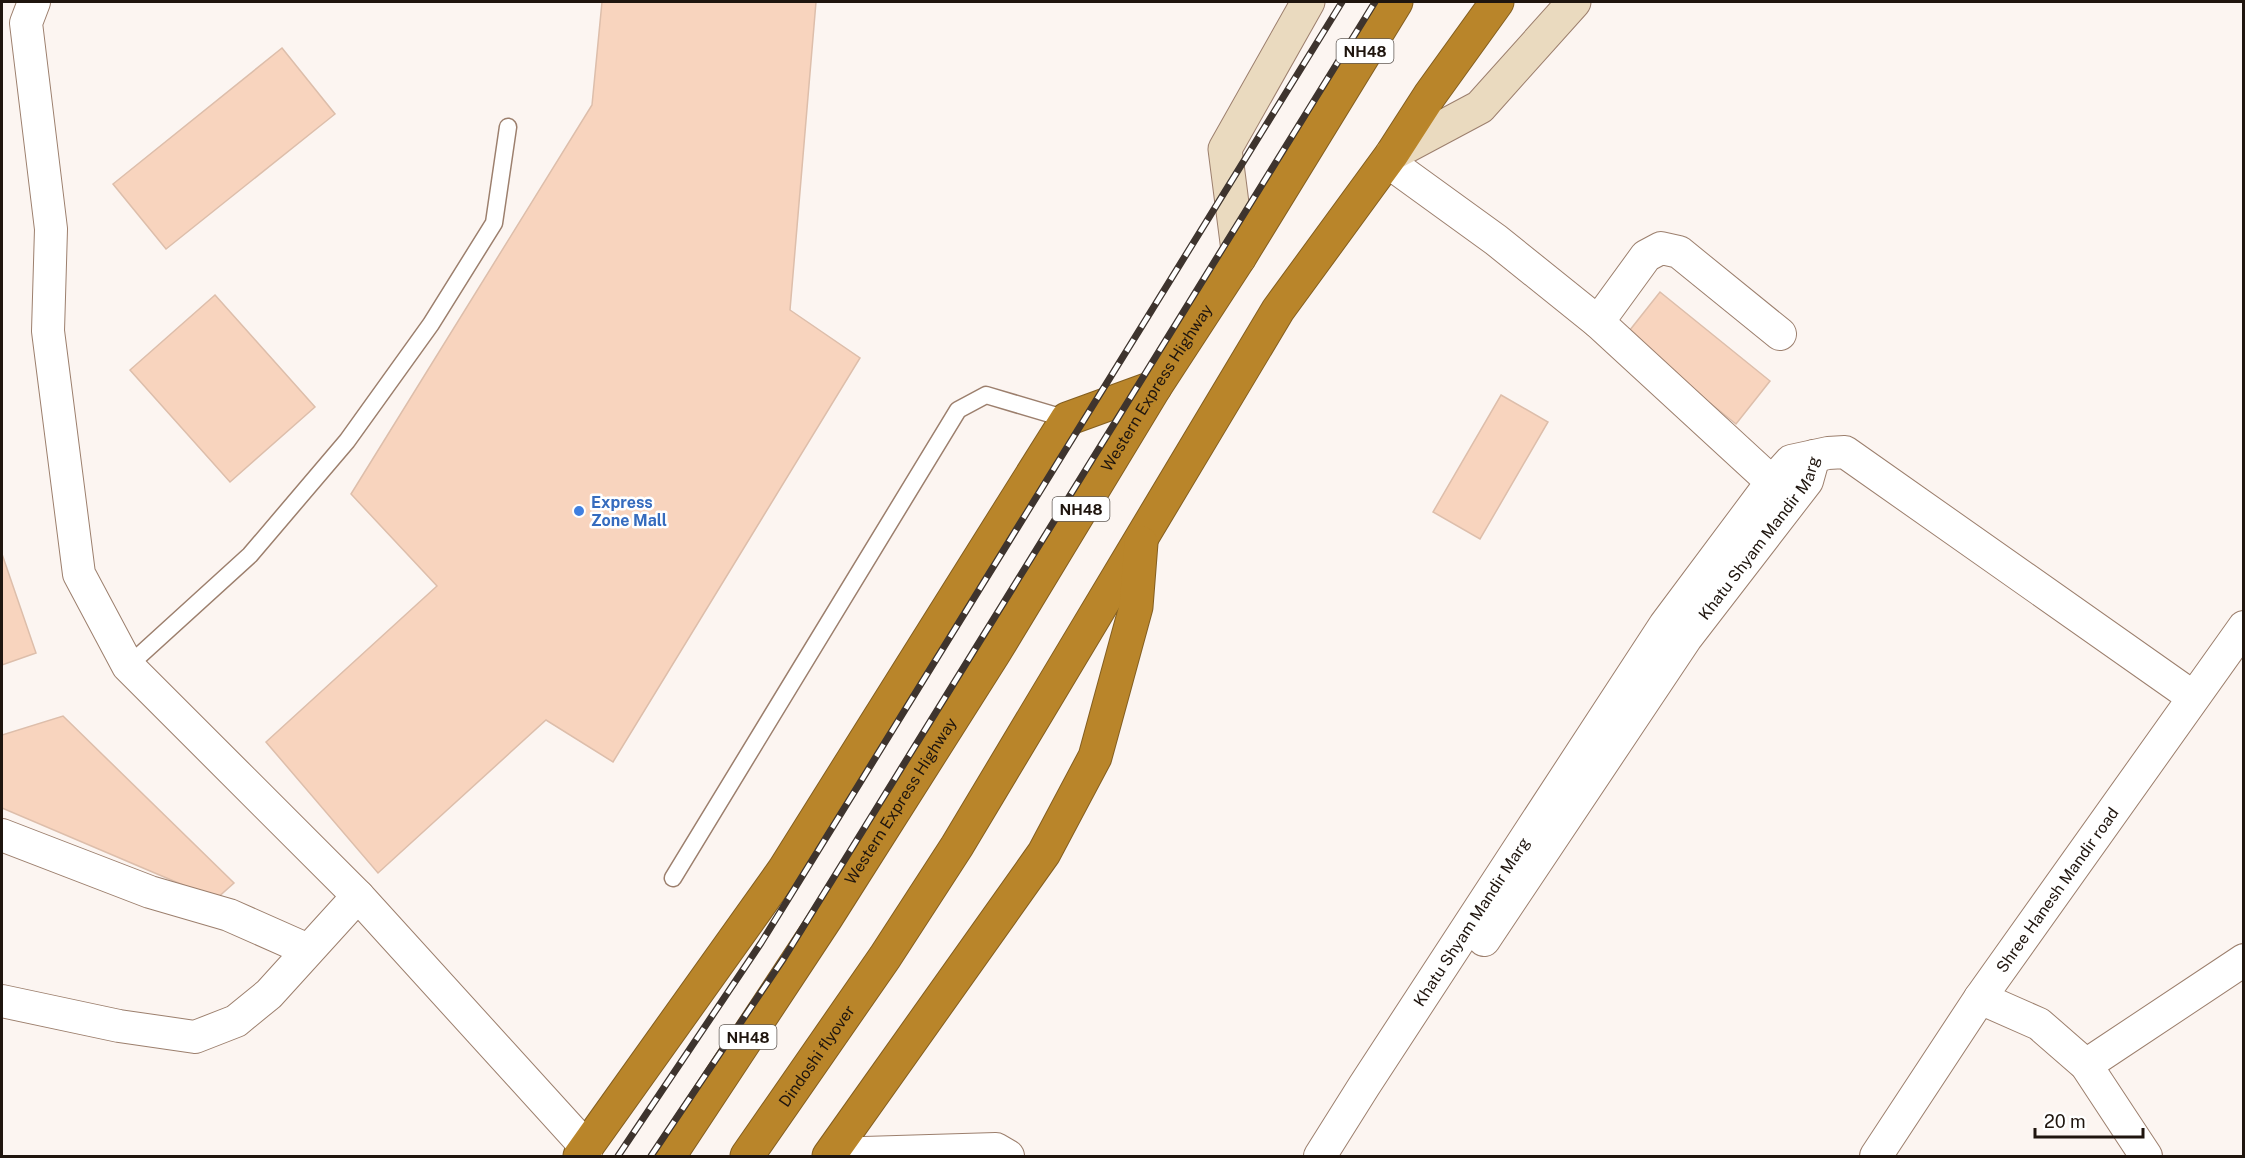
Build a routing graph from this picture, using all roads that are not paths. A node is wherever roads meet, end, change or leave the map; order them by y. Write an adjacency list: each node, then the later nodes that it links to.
1 (34, 2): 16 (street)
2 (1308, 2): 8 (street)
3 (1396, 2): 8 (highway, Western Express Highway / NH48)
4 (1497, 2): 7 (highway)
5 (1574, 2): 7 (street)
6 (508, 127): 16 (lane)
7 (1396, 147): 9 (street); 14 (highway)
8 (1239, 258): 11 (highway, Western Express Highway / NH48)
9 (1598, 322): 10 (street); 13 (street)
10 (1780, 334)
11 (1155, 387): 12 (highway); 29 (highway, Western Express Highway / NH48)
12 (1067, 419): 19 (lane); 27 (highway)
13 (1781, 492): 17 (street, Khatu Shyam Mandir Marg); 26 (street, Khatu Shyam Mandir Marg)
14 (1142, 534): 28 (highway); 30 (highway, Dindoshi flyover)
15 (2244, 627): 17 (street, Shree Hanesh Mandir road)
16 (128, 666): 20 (street)
17 (2193, 698): 23 (street, Shree Hanesh Mandir road)
18 (2, 834): 21 (street)
19 (673, 878)
20 (358, 896): 21 (street); 27 (street)
21 (308, 950): 24 (street)
22 (2244, 960): 25 (street)
23 (1980, 998): 25 (street); 34 (street, Shree Hanesh Mandir road)
24 (2, 1001)
25 (2086, 1065): 35 (street)
26 (1371, 1091): 32 (street, Khatu Shyam Mandir Marg); 33 (street, Khatu Shyam Mandir Marg)
27 (584, 1152)
28 (830, 1155): 31 (street)
29 (669, 1156)
30 (747, 1156)
31 (1008, 1156)
32 (1320, 1156)
33 (1342, 1156)
34 (1876, 1156)
35 (2146, 1156)

